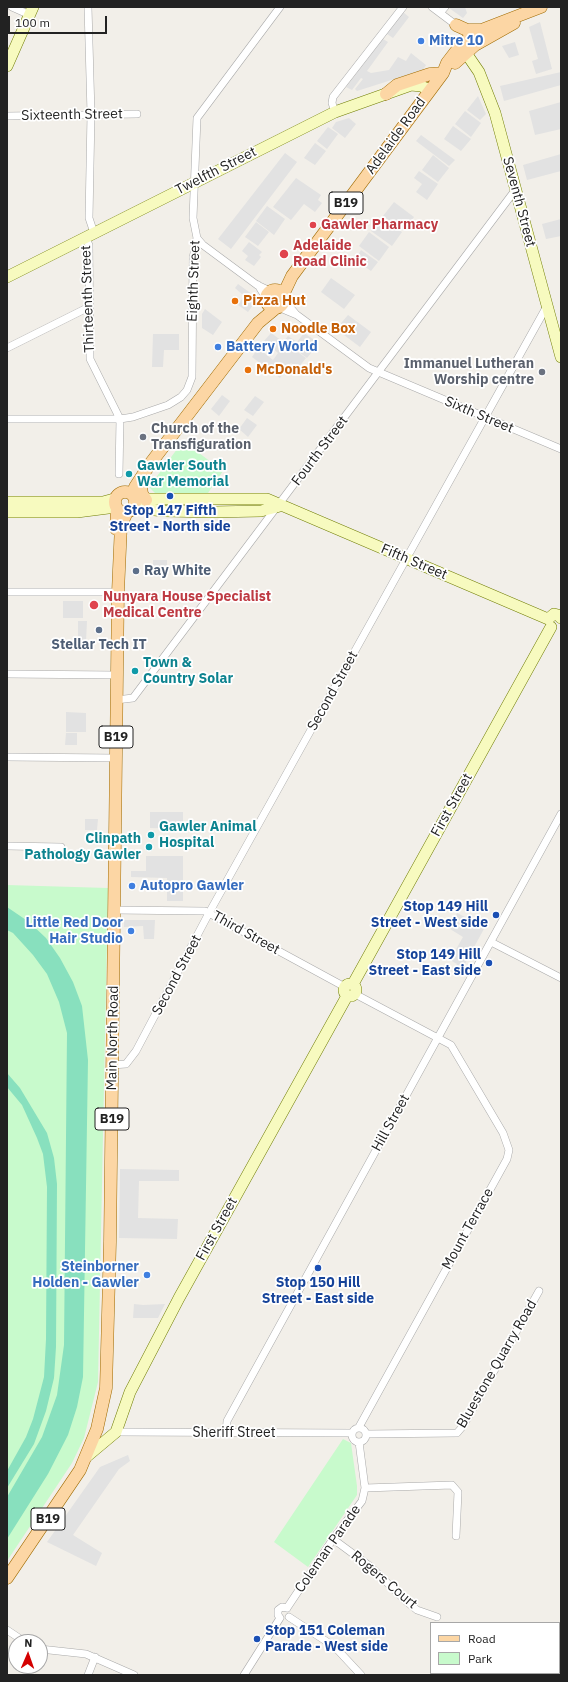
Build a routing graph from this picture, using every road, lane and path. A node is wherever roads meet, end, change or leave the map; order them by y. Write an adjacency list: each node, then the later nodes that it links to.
1 (12, 7): 8 (street)
2 (88, 7): 18 (street, Thirteenth Street)
3 (280, 7): 21 (street, Eighth Street)
4 (403, 7): 17 (street)
5 (432, 7): 9 (street)
6 (445, 7): 9 (street)
7 (539, 8): 11 (main road, B19)
8 (32, 11): 13 (street)
9 (440, 13): 10 (street)
10 (456, 25): 11 (main road); 12 (main road)
11 (485, 34): 12 (main road, Adelaide Road / B19)
12 (464, 48): 14 (main road, Adelaide Road / B19); 22 (street, Seventh Street)
13 (7, 66)
14 (443, 73): 15 (main road, Adelaide Road / B19); 16 (main road)
15 (430, 90): 16 (street, Twelfth Street); 26 (main road, Adelaide Road / B19)
16 (386, 94): 17 (street, Twelfth Street)
17 (336, 112): 21 (street, Twelfth Street)
18 (91, 114): 19 (street, Sixteenth Street); 20 (street, Sixteenth Street); 23 (street, Thirteenth Street)
19 (138, 114)
20 (7, 116)
21 (193, 183): 23 (street, Twelfth Street); 24 (street, Eighth Street)
22 (516, 190): 27 (street, Seventh Street); 31 (street, Fourth Street)
23 (90, 235): 25 (street, Twelfth Street); 28 (street, Thirteenth Street)
24 (197, 238): 26 (street); 34 (street, Eighth Street)
25 (7, 277)
26 (275, 299): 31 (street, Sixth Street); 36 (main road, Adelaide Road / B19)
27 (547, 306): 30 (street, Seventh Street); 32 (street, Second Street)
28 (89, 307): 29 (street); 34 (street, Thirteenth Street)
29 (7, 348)
30 (561, 357)
31 (378, 372): 32 (street, Sixth Street); 40 (street, Fourth Street)
32 (486, 417): 35 (street, Sixth Street); 42 (street, Second Street)
33 (7, 419): 34 (street)
34 (120, 419): 37 (street, Thirteenth Street)
35 (561, 449)
36 (150, 464): 39 (main road, Adelaide Road / B19); 39 (main road, Adelaide Road / B19)
37 (119, 474)
38 (7, 502): 39 (street)
39 (127, 502): 40 (street); 41 (street); 44 (main road, B19)
40 (280, 506): 42 (street, Fifth Street); 48 (street, Fourth Street)
41 (7, 512)
42 (406, 559): 45 (street, Fifth Street); 55 (street, Second Street)
43 (7, 592): 44 (street)
44 (118, 592): 47 (main road, Main North Road / B19)
45 (558, 620): 58 (street, First Street)
46 (7, 674): 47 (street)
47 (116, 675): 48 (main road, Main North Road / B19)
48 (116, 700): 50 (main road, Main North Road / B19)
49 (7, 757): 50 (street)
50 (116, 758): 54 (main road, Main North Road / B19)
51 (561, 814): 56 (street, Hill Street)
52 (7, 846): 53 (street)
53 (61, 847)
54 (114, 910): 55 (street, Third Street); 60 (main road, Main North Road / B19)
55 (210, 913): 58 (street, Third Street); 60 (street, Second Street)
56 (491, 942): 57 (street); 59 (street, Hill Street)
57 (561, 978)
58 (350, 990): 59 (street, Third Street); 63 (street, First Street)
59 (438, 1037): 62 (street, Mount Terrace); 64 (street, Hill Street)
60 (112, 1065): 68 (main road, Main North Road / B19)
61 (540, 1291): 66 (street, Bluestone Quarry Road)
62 (359, 1427): 65 (street); 66 (street)
63 (116, 1432): 64 (street, Sheriff Street); 68 (street)
64 (226, 1433): 65 (street, Sheriff Street)
65 (352, 1433): 67 (street)
66 (367, 1434): 67 (street)
67 (359, 1442): 69 (street, Coleman Parade)
68 (85, 1458): 72 (main road, Main North Road / B19)
69 (366, 1488): 70 (street); 71 (street, Coleman Parade)
70 (456, 1536)
71 (333, 1539): 73 (street, Coleman Parade); 75 (street, Rogers Court)
72 (7, 1578)
73 (287, 1608): 74 (street); 76 (street)
74 (289, 1617): 76 (street); 82 (street)
75 (437, 1617)
76 (280, 1618): 81 (street)
77 (48, 1650): 78 (street)
78 (95, 1657): 79 (street); 80 (street)
79 (88, 1675)
80 (134, 1675)
81 (244, 1675)
82 (361, 1675)

